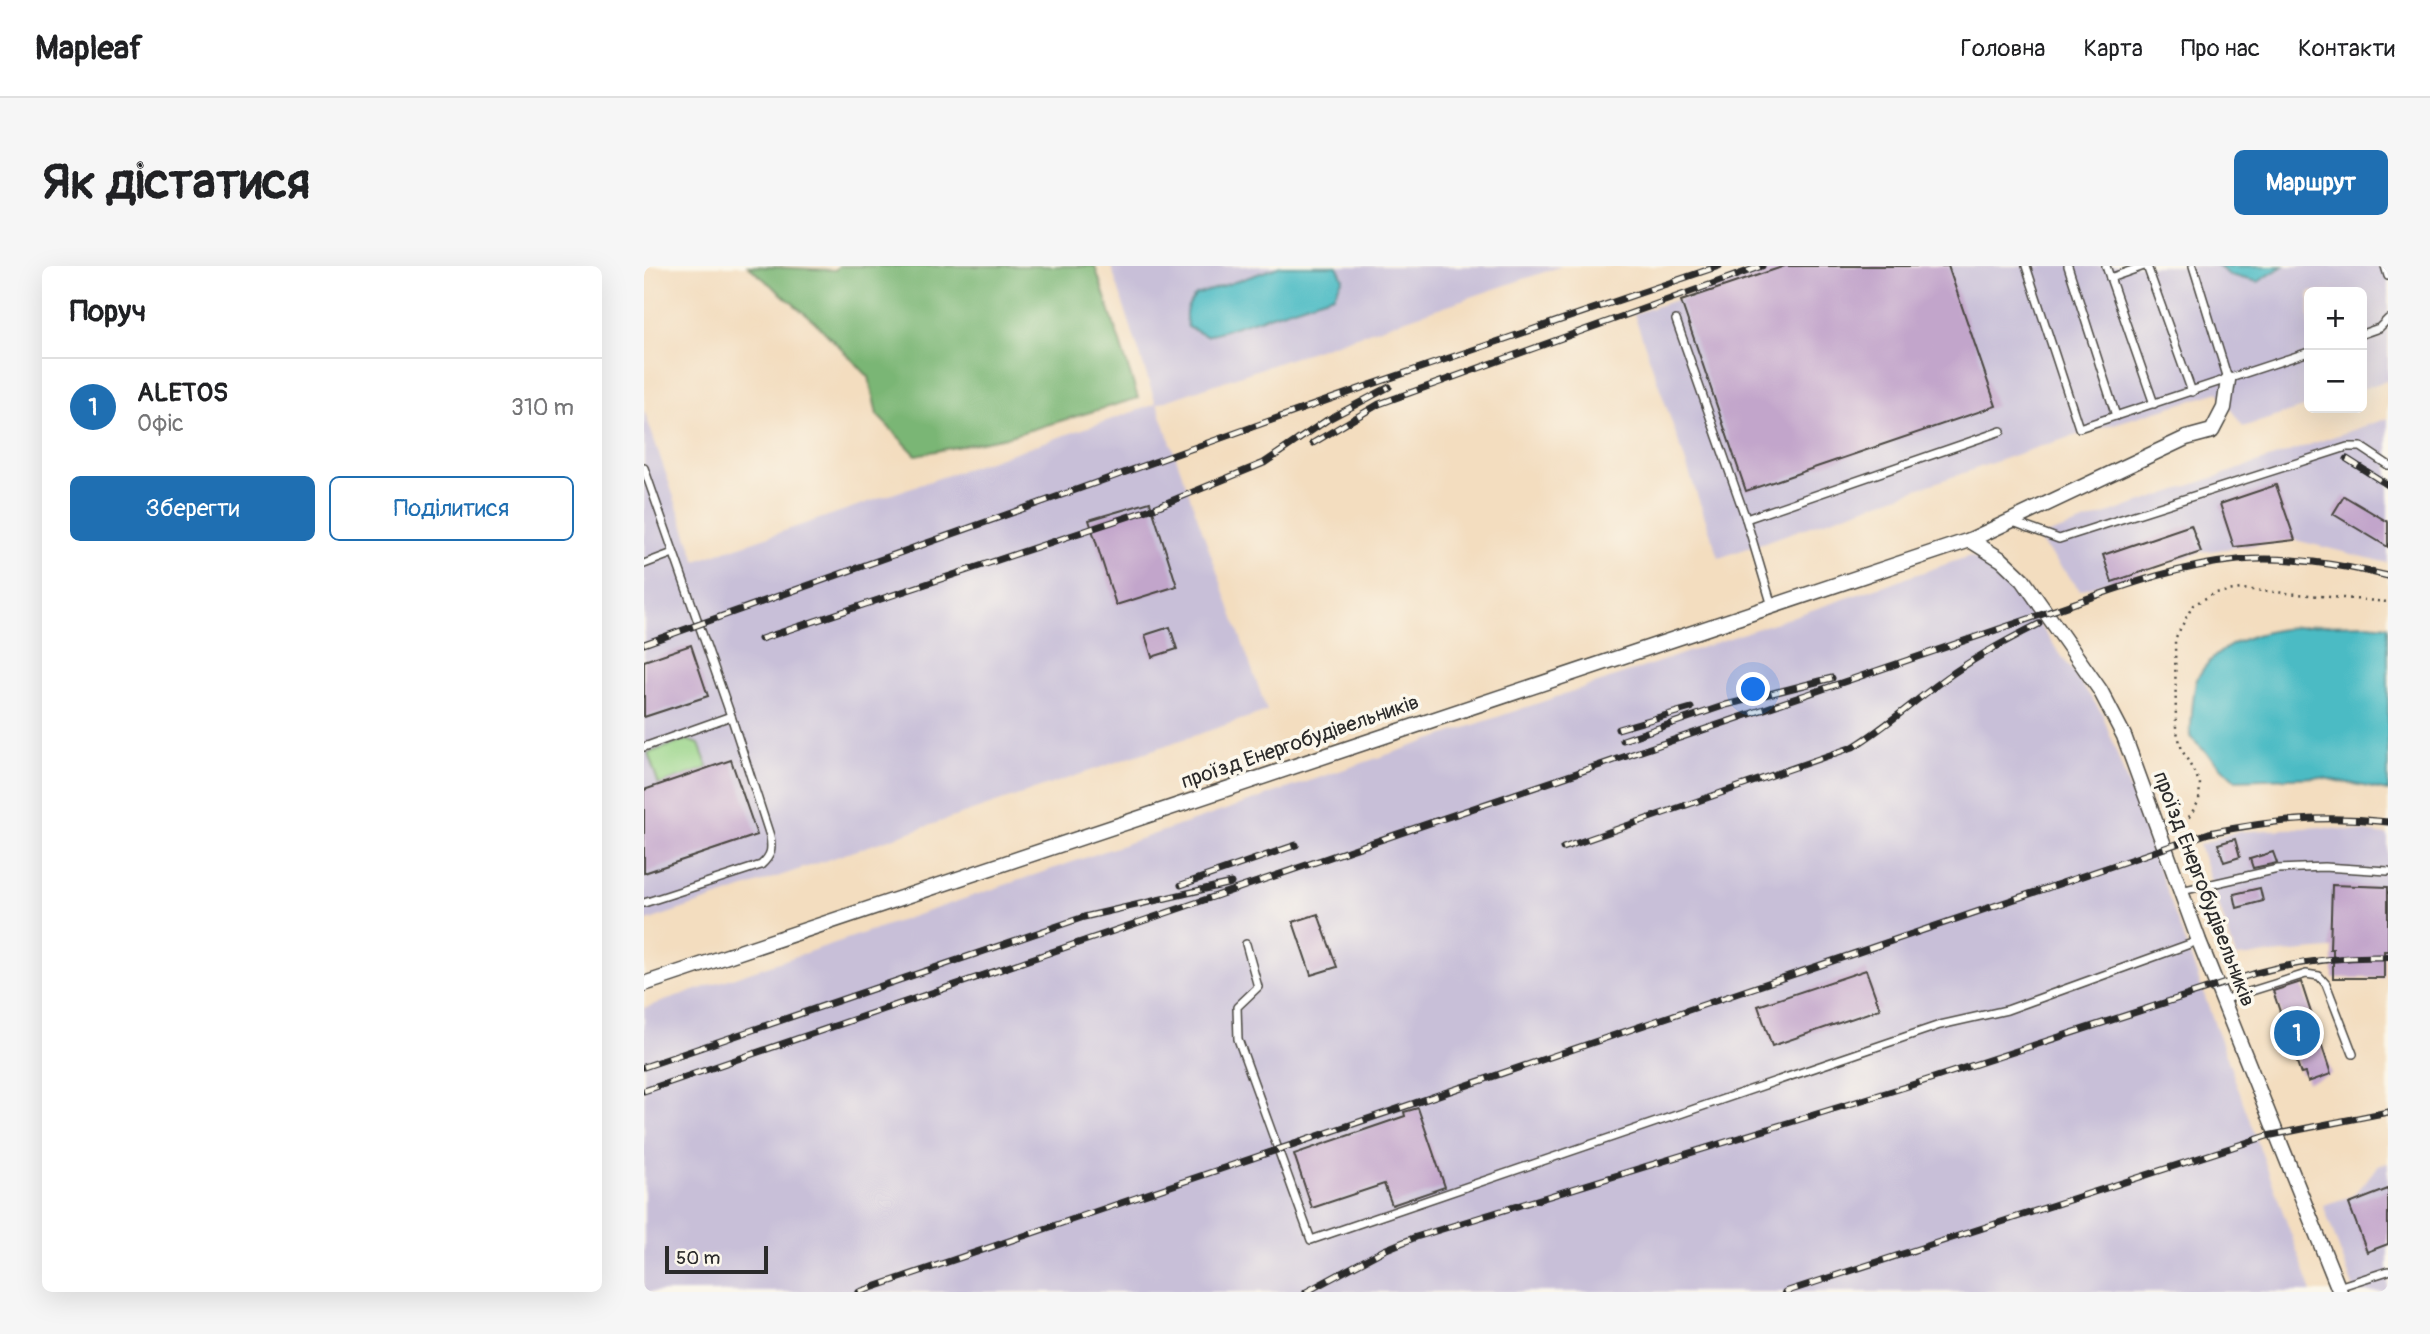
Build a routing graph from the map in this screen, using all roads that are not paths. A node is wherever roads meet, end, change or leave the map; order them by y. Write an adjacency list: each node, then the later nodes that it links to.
1 (2026, 266): 16 (lane)
2 (2068, 266): 16 (lane)
3 (2106, 266): 8 (lane)
4 (2146, 266): 8 (lane); 14 (lane)
5 (2193, 266): 13 (lane)
6 (2385, 266): 7 (lane)
7 (2388, 276)
8 (2110, 278): 15 (lane)
9 (2388, 318): 11 (lane)
10 (1676, 320): 20 (lane)
11 (2367, 332)
12 (2304, 354): 13 (lane)
13 (2228, 380): 14 (lane); 21 (street, проїзд Енергобудівельників)
14 (2192, 392): 15 (lane)
15 (2154, 404): 16 (lane)
16 (2116, 416)
17 (2001, 431): 20 (lane)
18 (2388, 465): 21 (lane)
19 (644, 468): 23 (lane)
20 (1746, 519): 25 (lane)
21 (2012, 522): 22 (street, проїзд Енергобудівельників)
22 (1970, 540): 25 (street, проїзд Енергобудівельників); 29 (street, проїзд Енергобудівельників)
23 (673, 553): 24 (lane); 26 (lane)
24 (644, 564)
25 (1772, 606): 33 (street, проїзд Енергобудівельників)
26 (731, 716): 27 (lane); 30 (lane)
27 (644, 747)
28 (2388, 871): 29 (lane)
29 (2180, 891): 31 (street, проїзд Енергобудівельників)
30 (644, 903)
31 (2199, 940): 32 (lane); 34 (street, проїзд Енергобудівельників)
32 (1246, 944)
33 (644, 984)
34 (2223, 1000): 35 (lane); 37 (street, проїзд Енергобудівельників)
35 (2353, 1054)
36 (2388, 1271): 37 (lane)
37 (2339, 1289)

